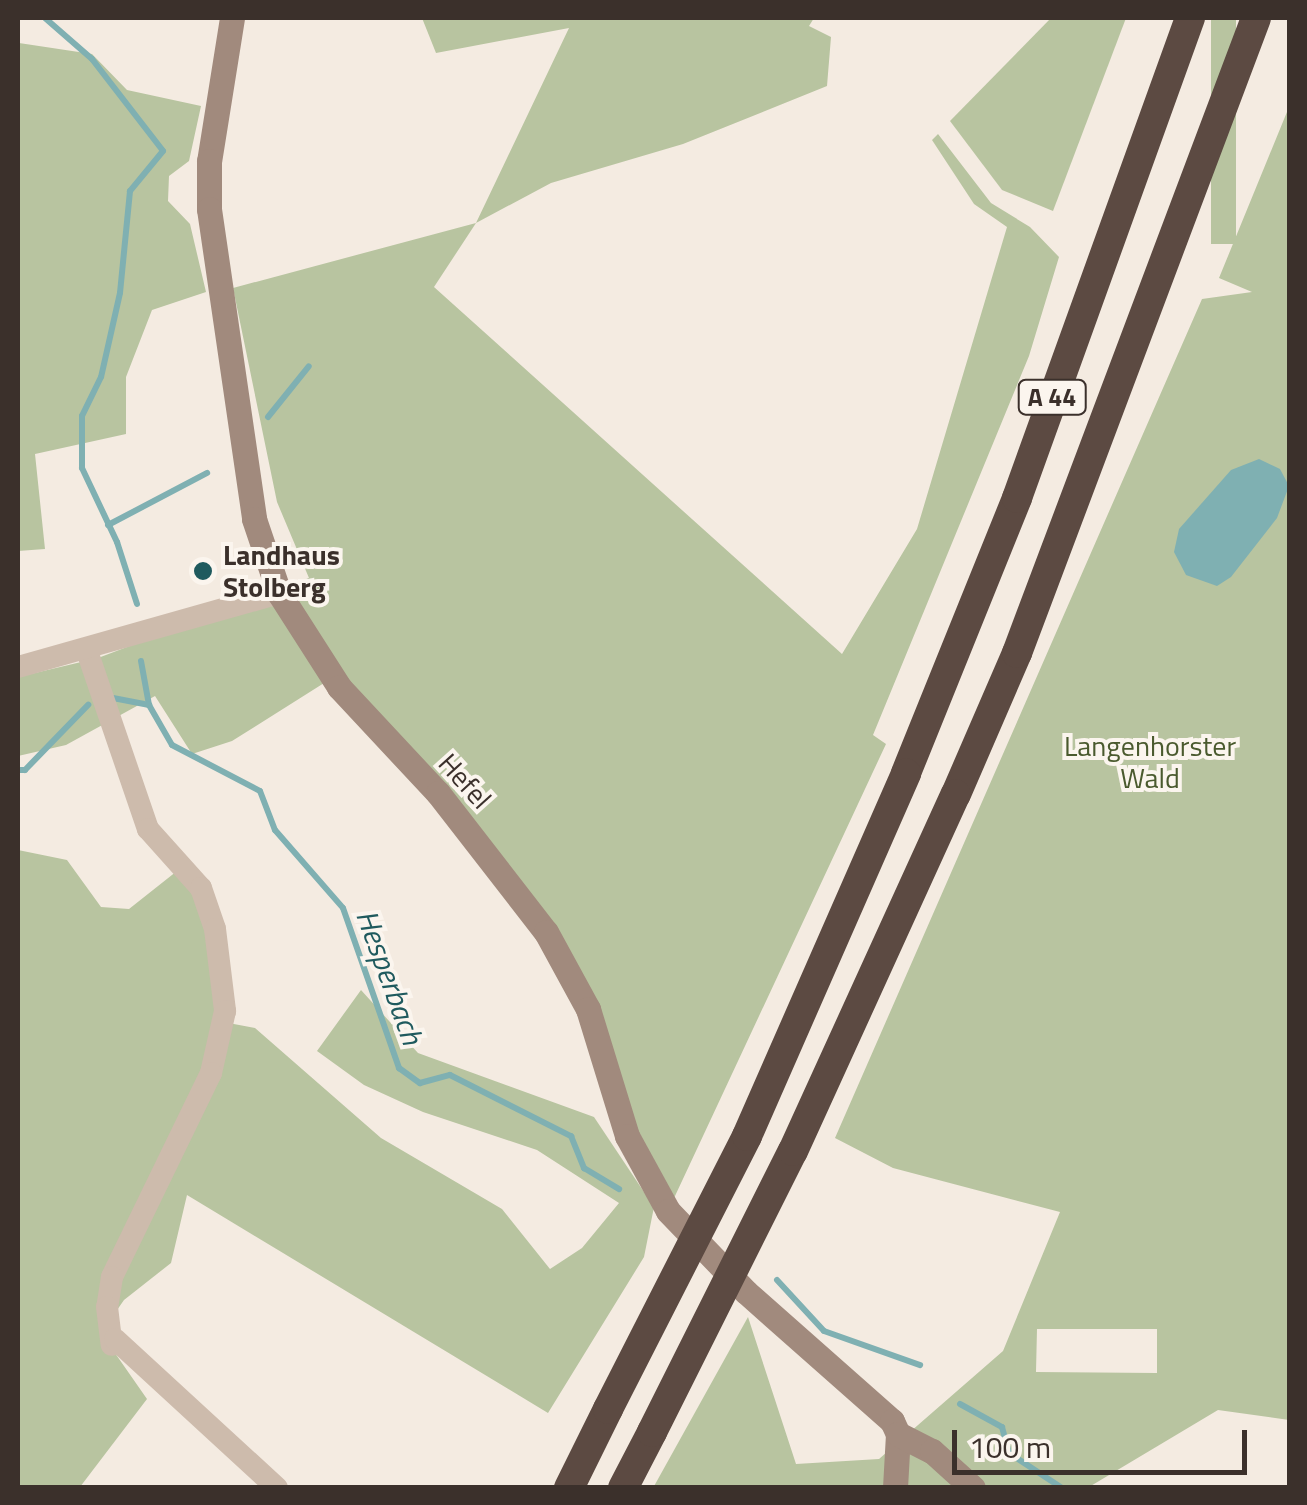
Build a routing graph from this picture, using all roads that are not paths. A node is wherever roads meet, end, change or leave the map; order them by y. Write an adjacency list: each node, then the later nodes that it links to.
1 (232, 18): 4 (main road, Hefel)
2 (1190, 18): 9 (highway, A 44, bridge)
3 (1256, 18): 10 (highway, A 44, bridge)
4 (279, 592): 5 (street); 7 (main road, Hefel)
5 (87, 651): 6 (street); 8 (street)
6 (18, 667)
7 (898, 1434): 11 (main road); 12 (main road)
8 (277, 1488)
9 (568, 1488)
10 (624, 1488)
11 (895, 1488)
12 (972, 1488)

